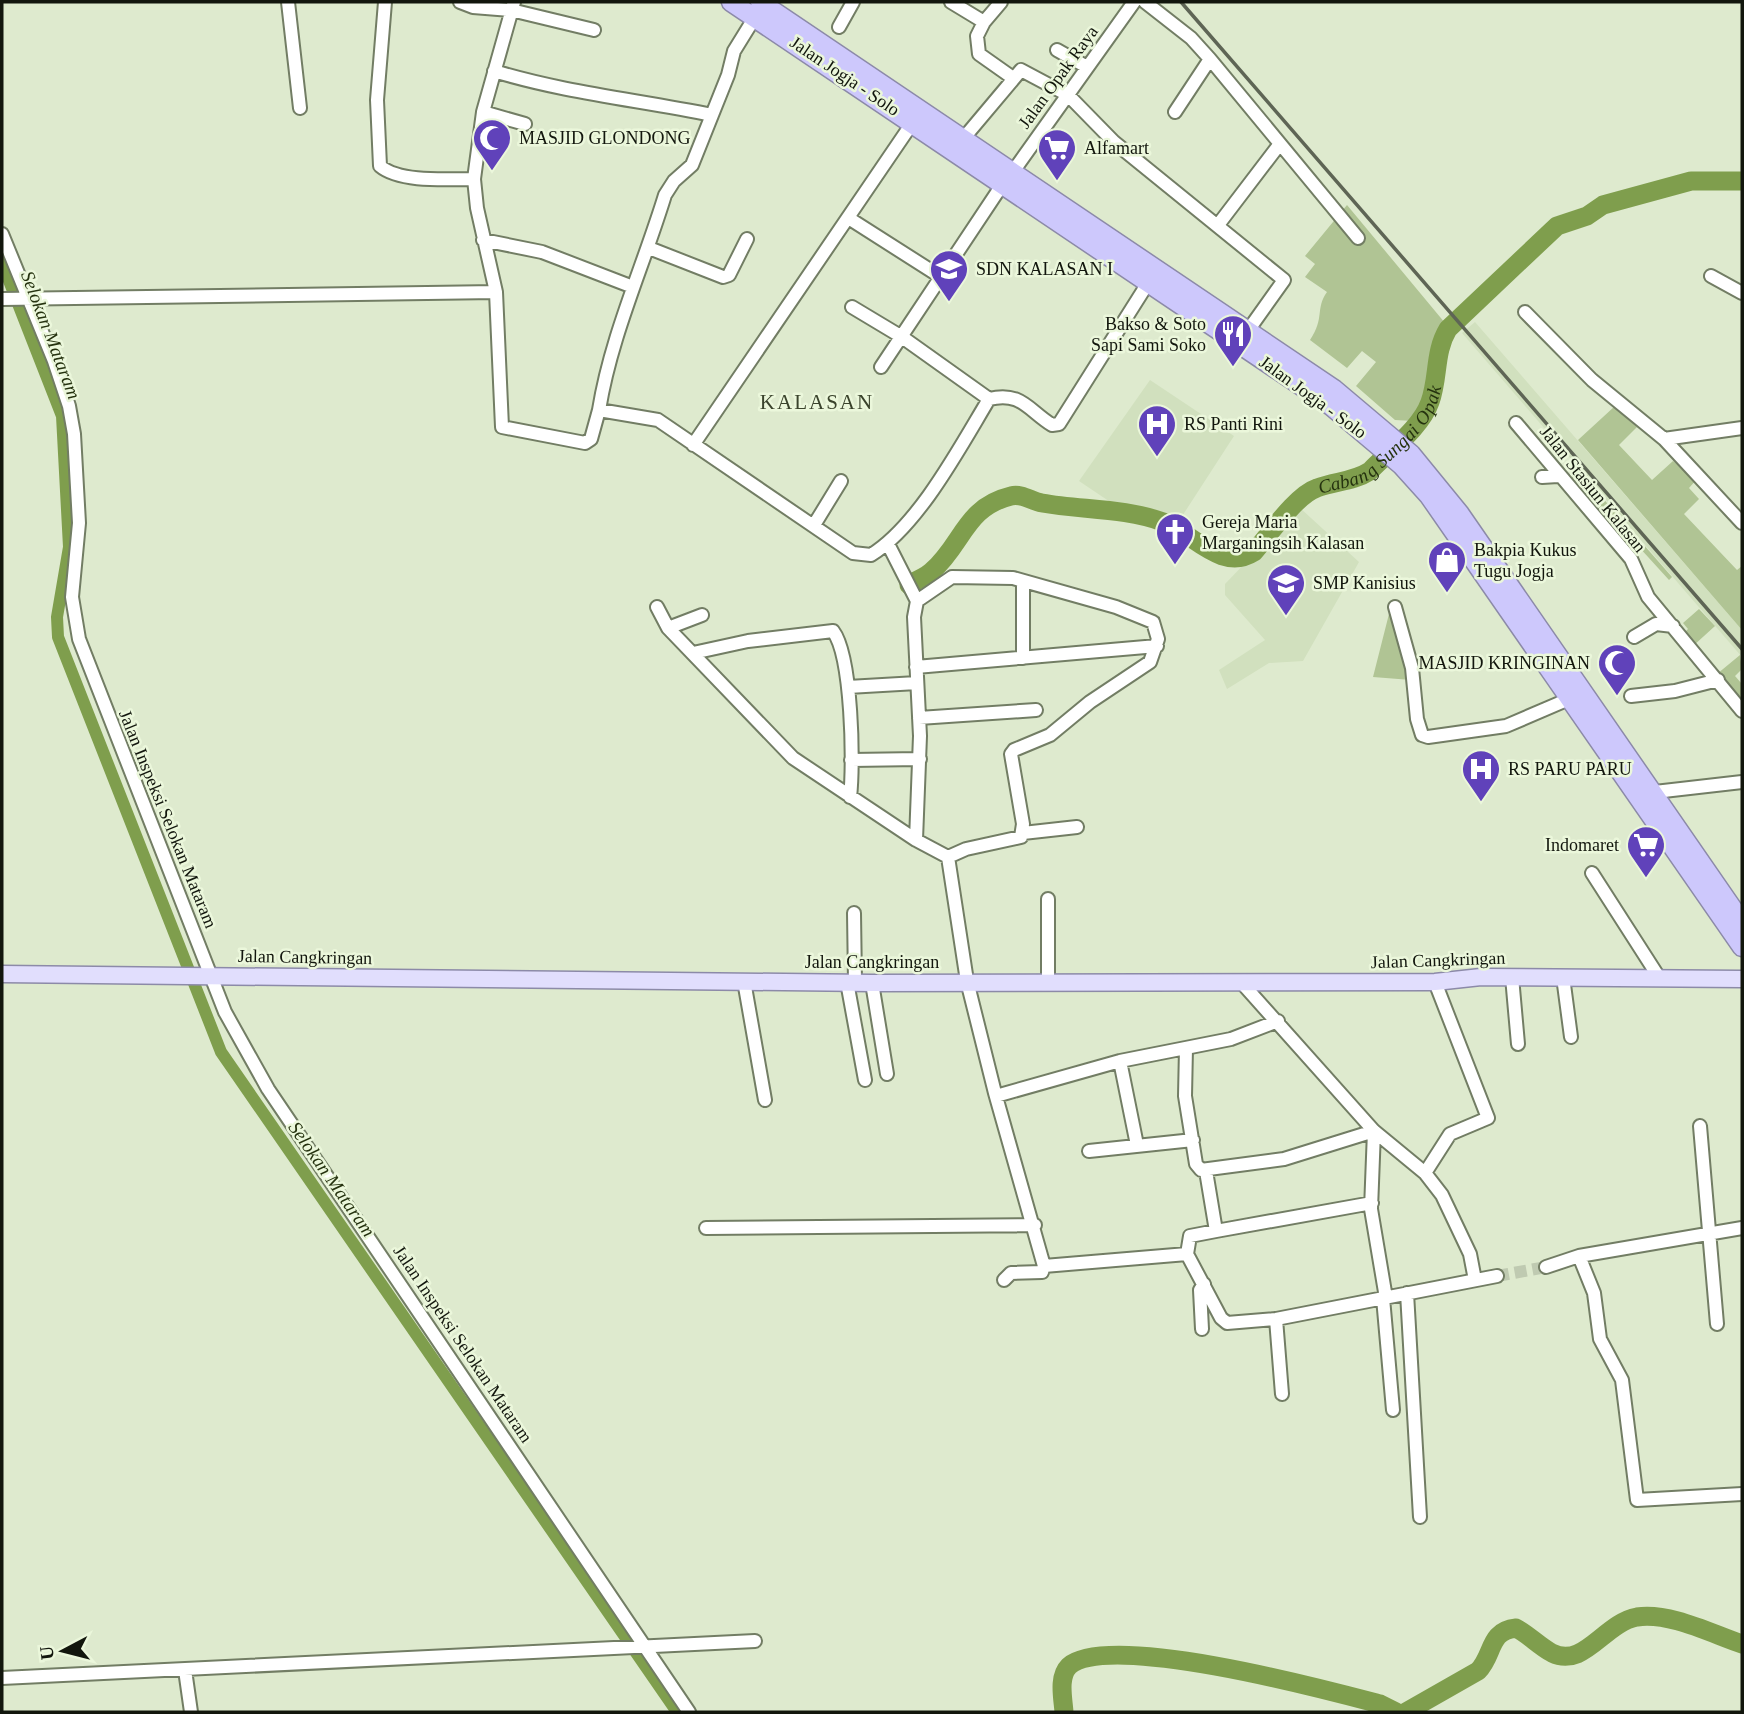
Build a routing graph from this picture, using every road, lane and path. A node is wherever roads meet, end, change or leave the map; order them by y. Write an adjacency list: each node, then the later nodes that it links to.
1 (288, 2): 21 (street)
2 (385, 2): 29 (street)
3 (460, 2): 10 (street)
4 (731, 2): 11 (highway, Jalan Jogja - Solo)
5 (853, 2): 13 (street)
6 (951, 2): 12 (street)
7 (1000, 2): 12 (street)
8 (1134, 2): 17 (street, Jalan Opak Raya)
9 (1145, 2): 16 (street)
10 (513, 6): 14 (street); 18 (street)
11 (758, 9): 24 (street); 25 (highway, Jalan Jogja - Solo)
12 (985, 22): 19 (street)
13 (839, 27)
14 (594, 30)
15 (1056, 50): 17 (street)
16 (1210, 59): 23 (street); 28 (street)
17 (1087, 67): 20 (street, Jalan Opak Raya)
18 (494, 71): 22 (street); 24 (street)
19 (1013, 78): 20 (street); 27 (street)
20 (1068, 95): 30 (street, Jalan Opak Raya); 32 (street)
21 (300, 108)
22 (483, 111): 26 (street); 29 (street)
23 (1175, 112)
24 (712, 115): 37 (street)
25 (923, 123): 27 (highway, Jalan Jogja - Solo); 30 (highway, Jalan Jogja - Solo); 31 (street)
26 (525, 124)
27 (963, 139): 30 (highway, Jalan Jogja - Solo)
28 (1279, 145): 32 (street); 34 (street)
29 (474, 179): 36 (street)
30 (1007, 179): 39 (street, Jalan Opak Raya); 40 (highway, Jalan Jogja - Solo); 48 (highway, Jalan Jogja - Solo)
31 (850, 219): 39 (street); 57 (street)
32 (1218, 225): 48 (street)
33 (2, 234): 44 (street, Jalan Inspeksi Selokan Mataram)
34 (1358, 237)
35 (747, 239): 37 (street)
36 (483, 240): 41 (street); 42 (street)
37 (649, 248): 41 (street)
38 (1711, 276): 43 (street)
39 (941, 277): 49 (street, Jalan Opak Raya)
40 (1147, 283): 51 (street); 54 (highway, Jalan Jogja - Solo)
41 (633, 287): 52 (street)
42 (496, 292): 44 (street); 52 (street)
43 (1742, 293)
44 (24, 298): 45 (street); 100 (street, Jalan Inspeksi Selokan Mataram)
45 (3, 299)
46 (852, 307): 49 (street)
47 (1525, 312): 56 (street)
48 (1247, 332): 54 (highway, Jalan Jogja - Solo)
49 (902, 337): 50 (street, Jalan Opak Raya); 51 (street)
50 (881, 367)
51 (989, 399): 64 (street)
52 (599, 410): 57 (street)
53 (1516, 424): 59 (street, Jalan Stasiun Kalasan)
54 (1370, 427): 58 (highway, Jalan Jogja - Solo)
55 (1742, 428): 56 (street)
56 (1664, 439): 62 (street)
57 (693, 445): 63 (street)
58 (1406, 460): 81 (highway, Jalan Jogja - Solo); 88 (highway, Jalan Jogja - Solo)
59 (1558, 476): 60 (street); 70 (street, Jalan Stasiun Kalasan)
60 (1542, 477)
61 (841, 481): 63 (street)
62 (1742, 523)
63 (814, 525): 64 (street)
64 (888, 544): 66 (street)
65 (1023, 581): 66 (street); 73 (street); 75 (street)
66 (917, 601): 76 (street)
67 (657, 607): 71 (street)
68 (1395, 607): 81 (street)
69 (702, 615): 71 (street)
70 (1673, 626): 72 (street); 77 (street, Jalan Stasiun Kalasan)
71 (668, 628): 74 (street)
72 (1634, 637)
73 (1157, 646): 75 (street); 91 (street)
74 (693, 653): 79 (street); 89 (street)
75 (1023, 658): 76 (street)
76 (916, 667): 78 (street)
77 (1718, 680): 80 (street); 83 (street, Jalan Stasiun Kalasan)
78 (917, 683): 79 (street); 84 (street)
79 (848, 687): 86 (street)
80 (1631, 696)
81 (1569, 699): 88 (highway, Jalan Jogja - Solo)
82 (1036, 710): 84 (street)
83 (1742, 711)
84 (919, 718): 85 (street)
85 (920, 759): 86 (street); 92 (street)
86 (851, 760): 89 (street)
87 (1742, 782): 88 (street)
88 (1644, 795): 97 (highway, Jalan Jogja - Solo); 98 (highway, Jalan Jogja - Solo)
89 (850, 797): 92 (street)
90 (1077, 827): 91 (street)
91 (1023, 833): 93 (street)
92 (916, 840): 93 (street)
93 (948, 857): 106 (street)
94 (1592, 873): 103 (street)
95 (1048, 899): 107 (street)
96 (854, 913): 108 (street)
97 (1742, 922)
98 (1742, 947)
99 (2, 974): 100 (main road, Jalan Cangkringan)
100 (208, 975): 105 (main road, Jalan Cangkringan); 152 (street, Jalan Inspeksi Selokan Mataram)
101 (1512, 977): 102 (main road, Jalan Cangkringan); 110 (main road, Jalan Cangkringan); 114 (street)
102 (1563, 977): 103 (main road, Jalan Cangkringan); 113 (street)
103 (1660, 979): 104 (main road, Jalan Cangkringan)
104 (1742, 979)
105 (744, 981): 108 (main road, Jalan Cangkringan); 120 (street)
106 (967, 981): 107 (main road, Jalan Cangkringan); 111 (main road, Jalan Cangkringan); 119 (street)
107 (1048, 981): 109 (main road, Jalan Cangkringan)
108 (851, 982): 111 (main road, Jalan Cangkringan); 118 (street)
109 (1241, 982): 110 (main road, Jalan Cangkringan); 112 (street)
110 (1435, 982): 127 (street)
111 (872, 983): 117 (street)
112 (1278, 1021): 115 (street); 122 (street)
113 (1571, 1037)
114 (1518, 1044)
115 (1186, 1048): 116 (street); 123 (street)
116 (1120, 1061): 119 (street); 124 (street)
117 (887, 1074)
118 (865, 1080)
119 (996, 1097): 129 (street)
120 (765, 1100)
121 (1700, 1126): 133 (street)
122 (1374, 1131): 126 (street); 127 (street); 128 (street)
123 (1192, 1140): 124 (street); 126 (street)
124 (1137, 1145): 125 (street)
125 (1089, 1151)
126 (1206, 1171): 132 (street)
127 (1425, 1173): 140 (street)
128 (1372, 1203): 132 (street); 143 (street)
129 (1035, 1225): 130 (street); 136 (street)
130 (706, 1228)
131 (1742, 1228): 133 (street)
132 (1216, 1231): 134 (street)
133 (1708, 1235): 135 (street); 145 (street)
134 (1187, 1254): 136 (street); 141 (street)
135 (1579, 1256): 137 (street); 149 (street)
136 (1044, 1266): 139 (street)
137 (1546, 1267)
138 (1497, 1276): 140 (street)
139 (1004, 1280)
140 (1475, 1280): 142 (street)
141 (1204, 1284): 144 (street); 146 (street)
142 (1407, 1293): 143 (street); 150 (street)
143 (1385, 1298): 144 (street); 148 (street)
144 (1276, 1319): 147 (street)
145 (1717, 1324)
146 (1202, 1329)
147 (1282, 1394)
148 (1393, 1410)
149 (1742, 1494)
150 (1420, 1517)
151 (755, 1641): 152 (street)
152 (643, 1647): 153 (street); 156 (street, Jalan Inspeksi Selokan Mataram)
153 (185, 1670): 154 (street); 155 (street)
154 (2, 1678)
155 (191, 1712)
156 (689, 1712)

